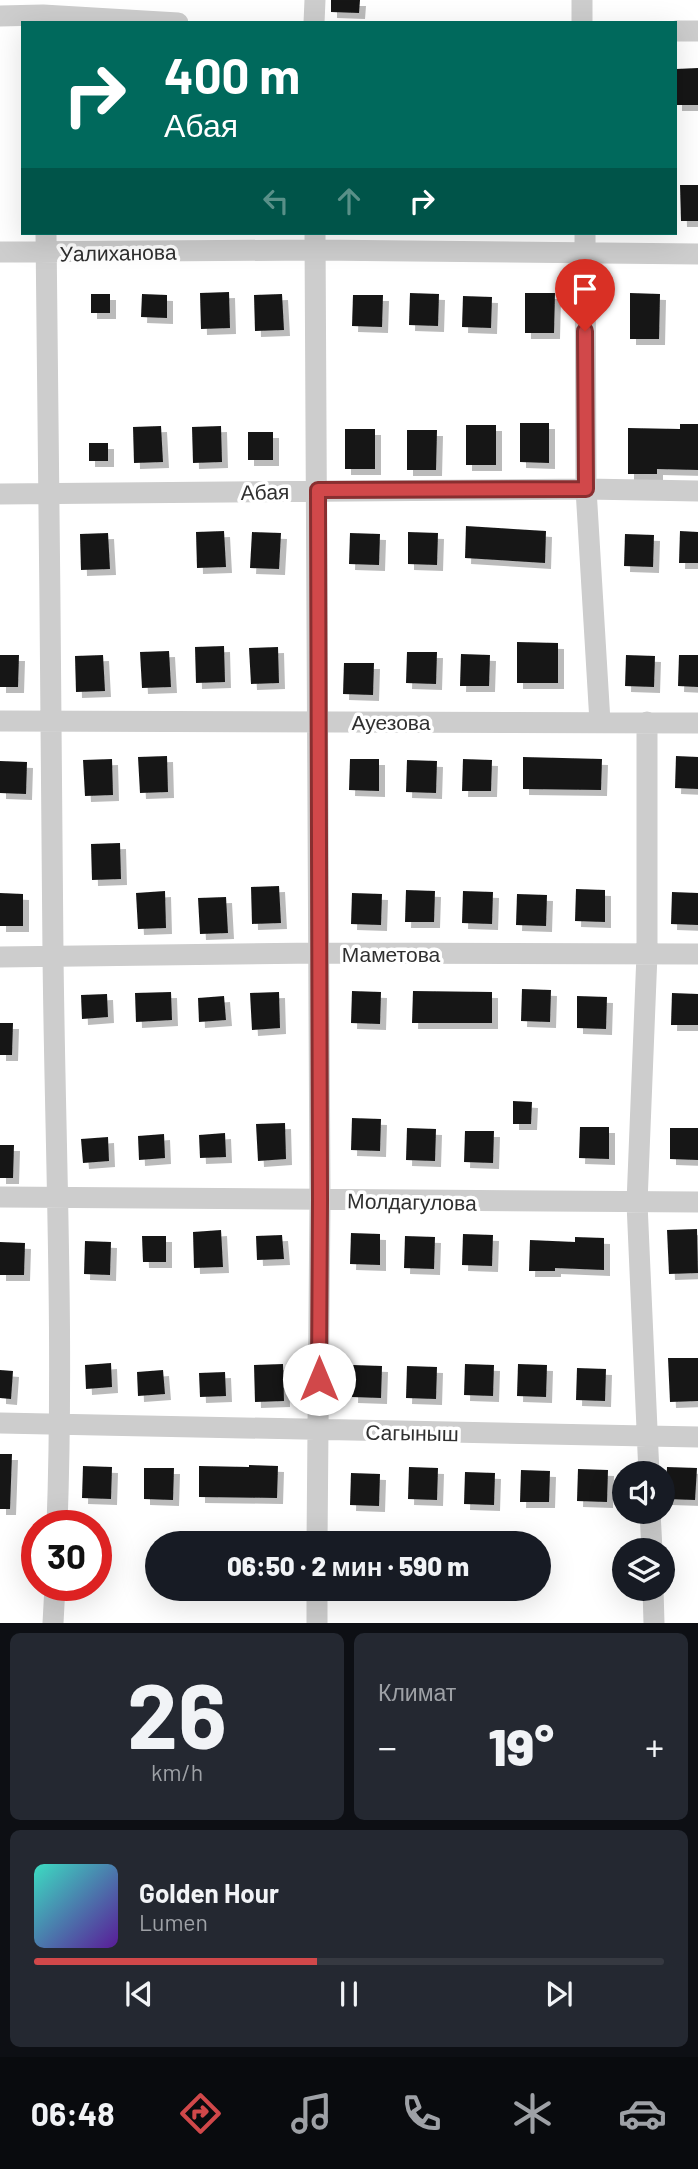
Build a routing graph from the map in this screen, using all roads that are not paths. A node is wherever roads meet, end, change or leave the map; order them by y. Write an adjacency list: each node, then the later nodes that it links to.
1 (315, 0): 6 (street)
2 (582, 0): 7 (street)
3 (43, 13): 4 (street); 5 (street)
4 (0, 16)
5 (150, 21)
6 (314, 21)
7 (582, 21)
8 (677, 31): 9 (street)
9 (698, 31)
10 (315, 241): 11 (street, Уалиханова); 12 (street, Уалиханова); 16 (street)
11 (46, 243): 13 (street, Уалиханова); 18 (street)
12 (585, 243): 14 (street, Уалиханова); 15 (street)
13 (0, 252)
14 (698, 254)
15 (586, 489): 16 (street, Абая); 17 (street, Абая); 23 (street)
16 (318, 490): 18 (street, Абая); 22 (street)
17 (698, 491)
18 (51, 493): 19 (street, Абая); 21 (street)
19 (0, 494)
20 (0, 721): 21 (street, Ауезова)
21 (51, 721): 22 (street, Ауезова); 30 (street)
22 (318, 721): 23 (street, Ауезова); 26 (street)
23 (600, 722): 24 (street, Ауезова)
24 (647, 722): 25 (street, Ауезова); 27 (street)
25 (698, 723)
26 (319, 953): 27 (street, Маметова); 30 (street, Маметова); 33 (street)
27 (647, 954): 28 (street, Маметова); 35 (street)
28 (698, 954)
29 (0, 957): 30 (street, Маметова)
30 (53, 957): 31 (street)
31 (57, 1196): 32 (street, Молдагулова); 33 (street, Молдагулова); 37 (street)
32 (0, 1197)
33 (320, 1200): 35 (street, Молдагулова); 38 (street)
34 (698, 1202): 35 (street, Молдагулова)
35 (637, 1203): 39 (street)
36 (0, 1423): 37 (street, Сагыныш)
37 (60, 1424): 38 (street, Сагыныш); 42 (street)
38 (318, 1430): 39 (street, Сагыныш); 43 (street)
39 (647, 1436): 40 (street, Сагыныш); 41 (street)
40 (698, 1437)
41 (648, 1461)
42 (57, 1510)
43 (317, 1531)
44 (54, 1601): 47 (street)
45 (317, 1601): 48 (street)
46 (653, 1601): 49 (street)
47 (53, 1623)
48 (317, 1623)
49 (654, 1623)

